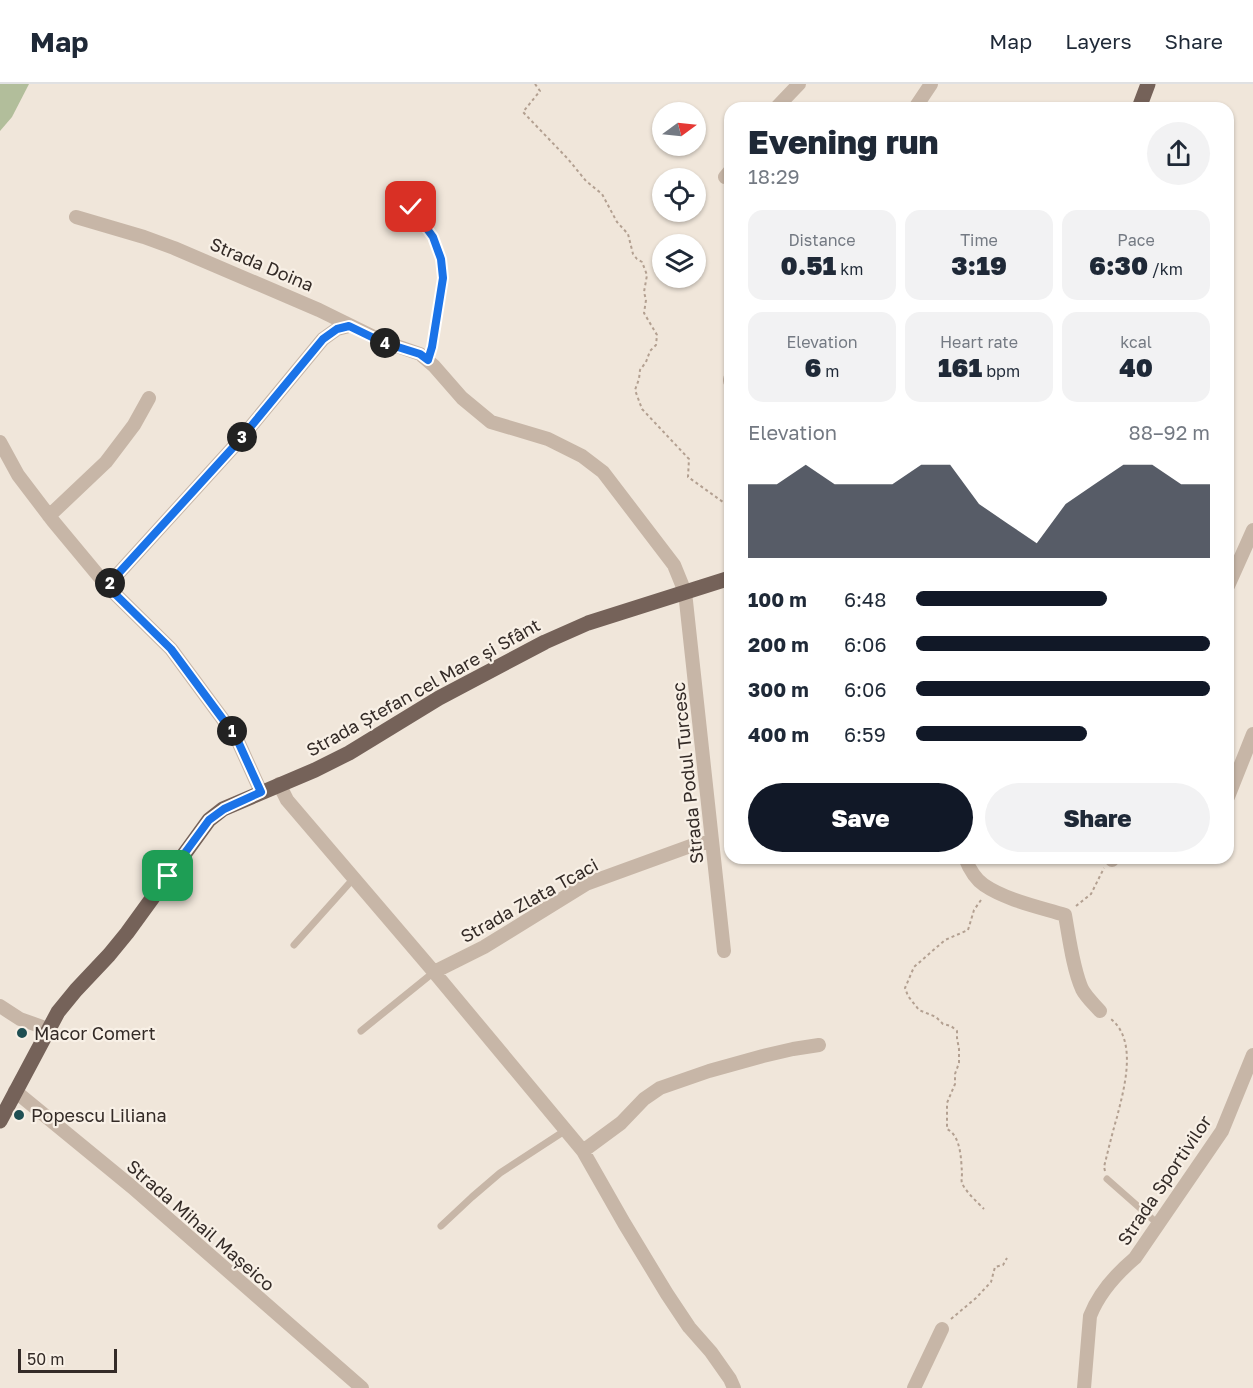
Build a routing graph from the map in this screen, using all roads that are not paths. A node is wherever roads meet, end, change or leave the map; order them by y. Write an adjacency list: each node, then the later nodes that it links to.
1 (799, 84): 4 (street)
2 (930, 84): 5 (street)
3 (1148, 84): 6 (main road)
4 (782, 102)
5 (919, 102)
6 (1141, 102)
7 (411, 207): 10 (lane)
8 (76, 217): 9 (street, Strada Doina)
9 (349, 326): 10 (street, Strada Doina); 17 (street)
10 (428, 360): 18 (street, Strada Doina)
11 (149, 398): 13 (street)
12 (0, 442): 13 (street)
13 (49, 516): 17 (street)
14 (1253, 530): 15 (street)
15 (1234, 573)
16 (724, 580): 18 (main road, Strada Ștefan cel Mare și Sfânt)
17 (107, 586): 22 (street)
18 (685, 592): 21 (main road, Strada Ștefan cel Mare și Sfânt); 23 (street, Strada Podul Turcesc)
19 (1253, 734): 20 (street)
20 (1234, 782)
21 (279, 784): 22 (main road, Strada Ștefan cel Mare și Sfânt); 25 (street)
22 (261, 792): 31 (main road, Strada Ștefan cel Mare și Sfânt)
23 (712, 842): 27 (street, Strada Podul Turcesc); 28 (street, Strada Zlata Tcaci)
24 (968, 864): 30 (street)
25 (354, 878): 26 (lane); 28 (street)
26 (294, 945)
27 (724, 951)
28 (434, 972): 32 (lane); 37 (street)
29 (0, 1006): 31 (street)
30 (1100, 1011)
31 (48, 1029): 35 (main road, Strada Ștefan cel Mare și Sfânt)
32 (361, 1031)
33 (819, 1045): 38 (street)
34 (1253, 1055): 40 (street, Strada Sportivilor)
35 (15, 1091): 36 (main road, Strada Ștefan cel Mare și Sfânt); 43 (street, Strada Mihail Mașeico)
36 (0, 1121)
37 (566, 1130): 38 (street); 41 (lane)
38 (583, 1151): 44 (street)
39 (1107, 1179): 40 (lane)
40 (1158, 1224): 46 (street, Strada Sportivilor)
41 (441, 1226)
42 (942, 1329): 45 (street)
43 (362, 1388)
44 (734, 1388)
45 (914, 1388)
46 (1084, 1388)

